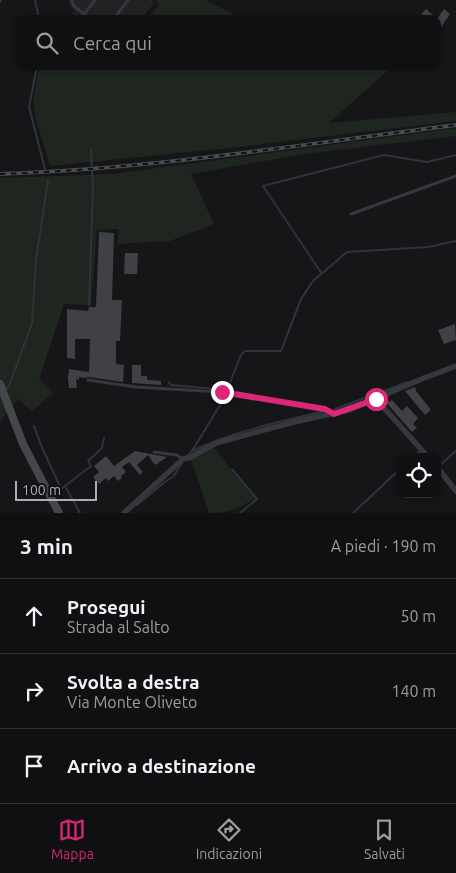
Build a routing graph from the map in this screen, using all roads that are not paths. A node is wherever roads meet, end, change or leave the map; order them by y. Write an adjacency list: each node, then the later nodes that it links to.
1 (72, 0): 4 (lane)
2 (95, 0): 4 (lane)
3 (128, 0): 5 (lane)
4 (84, 14)
5 (117, 15)
6 (456, 176): 7 (lane)
7 (351, 214)
8 (456, 366): 11 (street)
9 (88, 380): 12 (lane)
10 (2, 389): 18 (main road)
11 (376, 399): 12 (street); 14 (street)
12 (334, 414): 15 (street)
13 (154, 452): 15 (lane)
14 (424, 453)
15 (184, 459): 19 (street)
16 (441, 472): 17 (street)
17 (456, 491)
18 (59, 513)
19 (124, 513)

